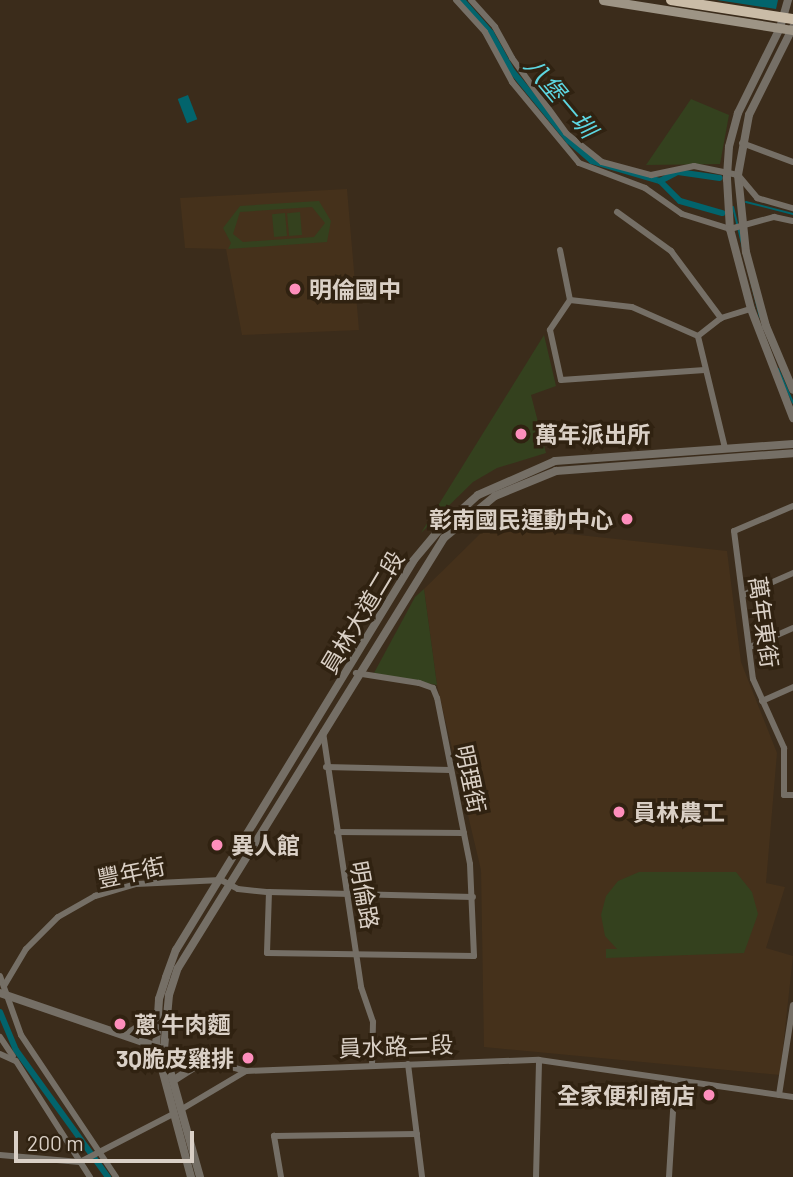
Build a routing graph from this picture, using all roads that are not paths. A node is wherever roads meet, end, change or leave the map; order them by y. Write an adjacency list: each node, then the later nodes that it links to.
1 (456, 0): 17 (street)
2 (471, 0): 11 (street)
3 (603, 0): 7 (main road)
4 (671, 0): 6 (highway, bridge)
5 (788, 0): 6 (street)
6 (789, 17): 7 (street)
7 (780, 28): 8 (main road); 11 (street)
8 (793, 29): 9 (street)
9 (741, 143): 10 (street); 12 (street)
10 (793, 162)
11 (727, 176): 12 (street); 17 (street)
12 (738, 178): 13 (street); 16 (street)
13 (793, 208)
14 (617, 212): 21 (street)
15 (793, 222): 16 (street)
16 (740, 223): 17 (street); 24 (street)
17 (729, 225): 20 (street)
18 (559, 250): 19 (street)
19 (570, 300): 22 (street); 23 (street)
20 (751, 309): 21 (street); 25 (street)
21 (721, 318): 22 (street)
22 (698, 336): 23 (street)
23 (705, 370): 27 (street)
24 (793, 390)
25 (793, 418)
26 (793, 444): 27 (street, 員林大道二段)
27 (725, 448): 45 (street, 員林大道二段)
28 (793, 453): 34 (street, 員林大道二段)
29 (793, 506): 31 (street, 萬年東街)
30 (793, 573): 31 (street)
31 (743, 596): 33 (street, 萬年東街)
32 (793, 628): 33 (street)
33 (750, 647): 36 (street, 萬年東街)
34 (356, 673): 37 (street, 員林大道二段); 41 (street, 明理街)
35 (793, 687): 36 (street)
36 (762, 701): 39 (street, 萬年東街)
37 (323, 730): 40 (street, 明倫路); 45 (street, 員林大道二段)
38 (793, 744): 39 (street)
39 (784, 748): 42 (street, 萬年東街)
40 (326, 767): 41 (street); 43 (street, 明倫路)
41 (450, 770): 44 (street, 明理街)
42 (793, 794)
43 (337, 832): 44 (street); 47 (street, 明倫路)
44 (464, 833): 48 (street, 明理街)
45 (225, 882): 46 (street, 豐年街); 51 (street, 豐年街); 54 (street, 員林大道二段); 57 (street, 員林大道二段)
46 (269, 892): 47 (street, 豐年街); 49 (street)
47 (346, 895): 48 (street, 豐年街); 49 (street, 明倫路)
48 (473, 897): 49 (street, 明理街)
49 (357, 954): 63 (street, 明倫路)
50 (0, 976): 51 (street)
51 (2, 989): 52 (street, 員水路二段)
52 (9, 996): 55 (street, 員水路二段); 72 (street)
53 (793, 1005): 67 (street)
54 (157, 1016): 55 (street); 57 (street, 員林大道二段)
55 (126, 1035): 57 (street, 員水路二段)
56 (0, 1037): 59 (street)
57 (160, 1048): 61 (street, 員水路二段); 65 (street); 70 (street)
58 (0, 1054): 59 (street)
59 (16, 1060): 74 (street)
60 (539, 1060): 62 (street, 員水路二段); 66 (street, 員水路二段); 81 (street)
61 (202, 1062): 64 (street, 員水路二段); 65 (street)
62 (408, 1064): 63 (street, 員水路二段); 71 (street)
63 (372, 1066): 64 (street, 員水路二段)
64 (246, 1071): 69 (street)
65 (173, 1080): 69 (street)
66 (676, 1080): 67 (street, 員水路二段); 82 (street)
67 (779, 1095): 68 (street, 員水路二段)
68 (793, 1097)
69 (182, 1109): 78 (street)
70 (173, 1114): 72 (street); 77 (street)
71 (417, 1133): 79 (street); 80 (street)
72 (101, 1153): 74 (street); 76 (street)
73 (0, 1155): 74 (street)
74 (80, 1162): 75 (street)
75 (90, 1177)
76 (116, 1177)
77 (191, 1177)
78 (200, 1177)
79 (281, 1177)
80 (422, 1177)
81 (536, 1177)
82 (669, 1177)

